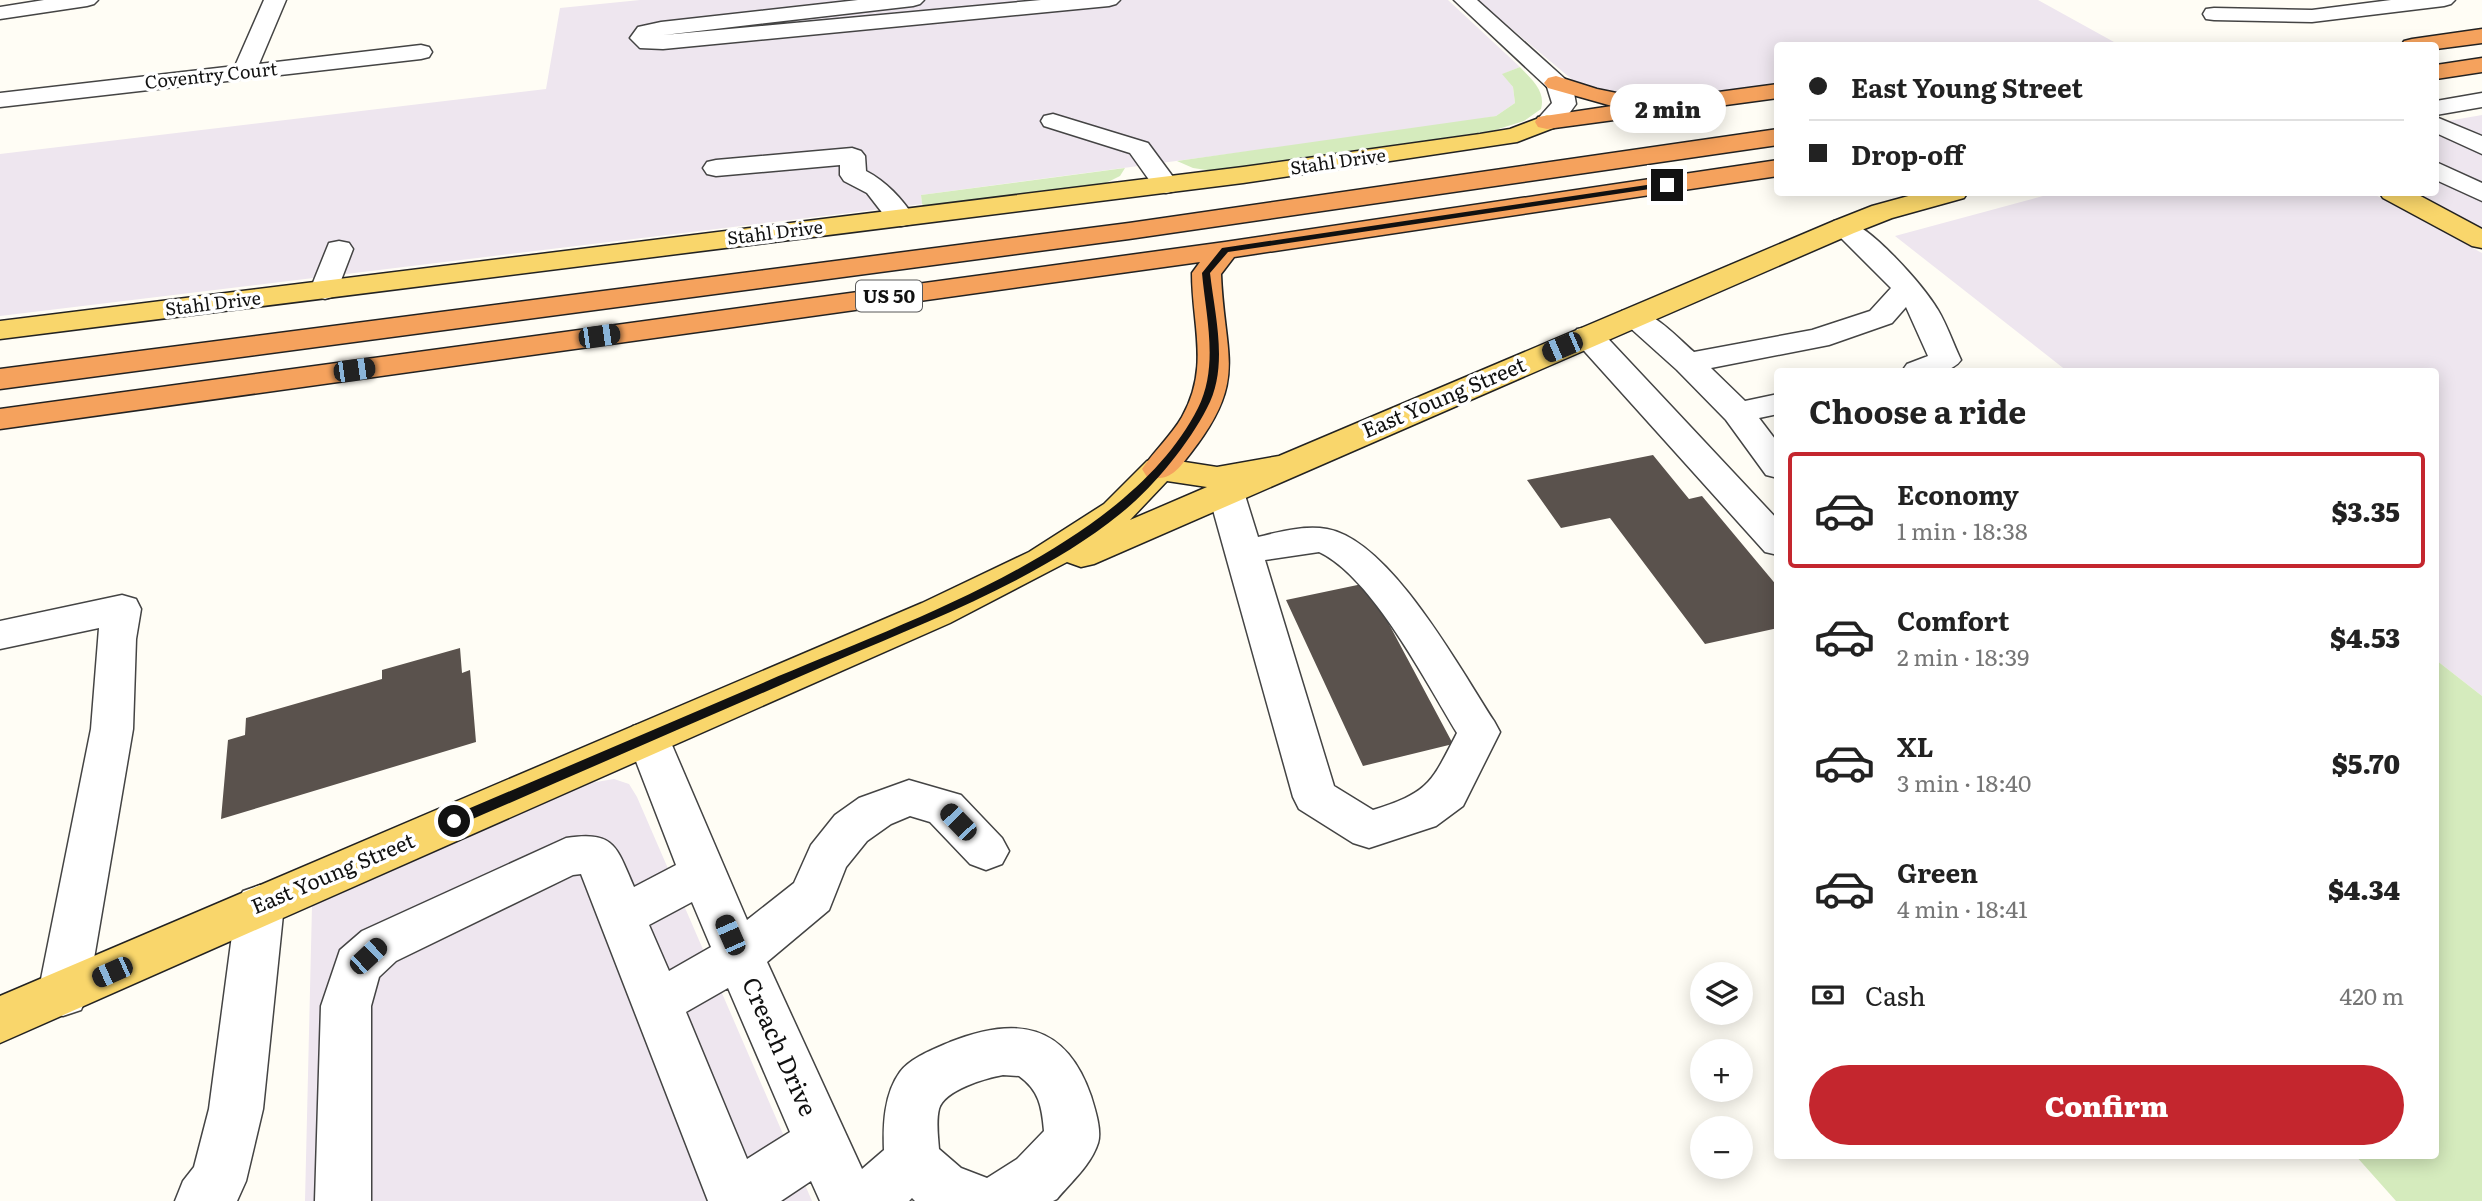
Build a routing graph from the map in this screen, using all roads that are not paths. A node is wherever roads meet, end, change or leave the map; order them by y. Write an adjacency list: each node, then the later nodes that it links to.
1 (88, 0): 7 (street)
2 (275, 0): 13 (street)
3 (913, 0): 4 (street)
4 (1109, 0)
5 (1465, 0): 15 (street)
6 (2444, 0): 8 (street)
7 (0, 13)
8 (2214, 14)
9 (2482, 36): 10 (highway)
10 (2439, 42)
11 (421, 52): 13 (street, Coventry Court)
12 (2482, 65): 14 (highway)
13 (244, 72): 17 (street, Coventry Court)
14 (2439, 72)
15 (1556, 83): 19 (highway); 22 (street)
16 (1774, 93): 19 (highway)
17 (0, 100)
18 (2482, 100): 20 (street)
19 (1670, 106): 22 (highway)
20 (2439, 107)
21 (1053, 121): 30 (street)
22 (1547, 122): 30 (main road, Stahl Drive)
23 (2439, 126): 25 (street)
24 (1774, 138): 46 (highway, US 50)
25 (2479, 157): 26 (street)
26 (2439, 167)
27 (716, 168): 34 (street)
28 (1774, 169): 38 (highway, US 50)
29 (2439, 170): 31 (street)
30 (1166, 185): 34 (main road, Stahl Drive)
31 (2482, 193)
32 (1940, 196): 35 (main road, East Young Street)
33 (2400, 196): 36 (main road)
34 (901, 218): 40 (main road, Stahl Drive)
35 (1844, 227): 39 (street); 41 (main road, East Young Street)
36 (2482, 240)
37 (340, 249): 40 (street)
38 (1225, 250): 49 (highway, US 50); 52 (highway)
39 (1908, 288): 44 (street); 45 (street)
40 (325, 289): 42 (main road, Stahl Drive)
41 (1633, 317): 43 (main road, East Young Street); 44 (street)
42 (0, 330)
43 (1588, 336): 51 (main road, East Young Street); 54 (street)
44 (1688, 363): 48 (street)
45 (1944, 367)
46 (0, 379)
47 (1774, 405): 48 (street)
48 (1738, 413): 50 (street)
49 (0, 419)
50 (1774, 462)
51 (1281, 467): 52 (main road); 53 (main road, East Young Street)
52 (1159, 469): 56 (main road, East Young Street)
53 (1226, 492): 55 (street); 56 (main road, East Young Street)
54 (1774, 539)
55 (1243, 553): 55 (street)
56 (936, 613): 58 (main road, East Young Street)
57 (0, 635): 64 (street)
58 (648, 738): 60 (street, Creach Drive); 61 (main road, East Young Street)
59 (986, 851): 63 (street)
60 (703, 874): 62 (street); 63 (street, Creach Drive)
61 (260, 905): 64 (main road, East Young Street); 70 (street)
62 (622, 916): 65 (street); 71 (street)
63 (739, 956): 65 (street); 67 (street, Creach Drive)
64 (63, 994): 66 (main road, East Young Street)
65 (657, 1003): 69 (street)
66 (0, 1020)
67 (821, 1144): 69 (street); 72 (street, Creach Drive)
68 (912, 1162): 73 (street); 74 (street); 75 (street)
69 (736, 1199)
70 (203, 1201)
71 (343, 1201)
72 (848, 1201)
73 (867, 1201)
74 (975, 1201)
75 (1002, 1201)

